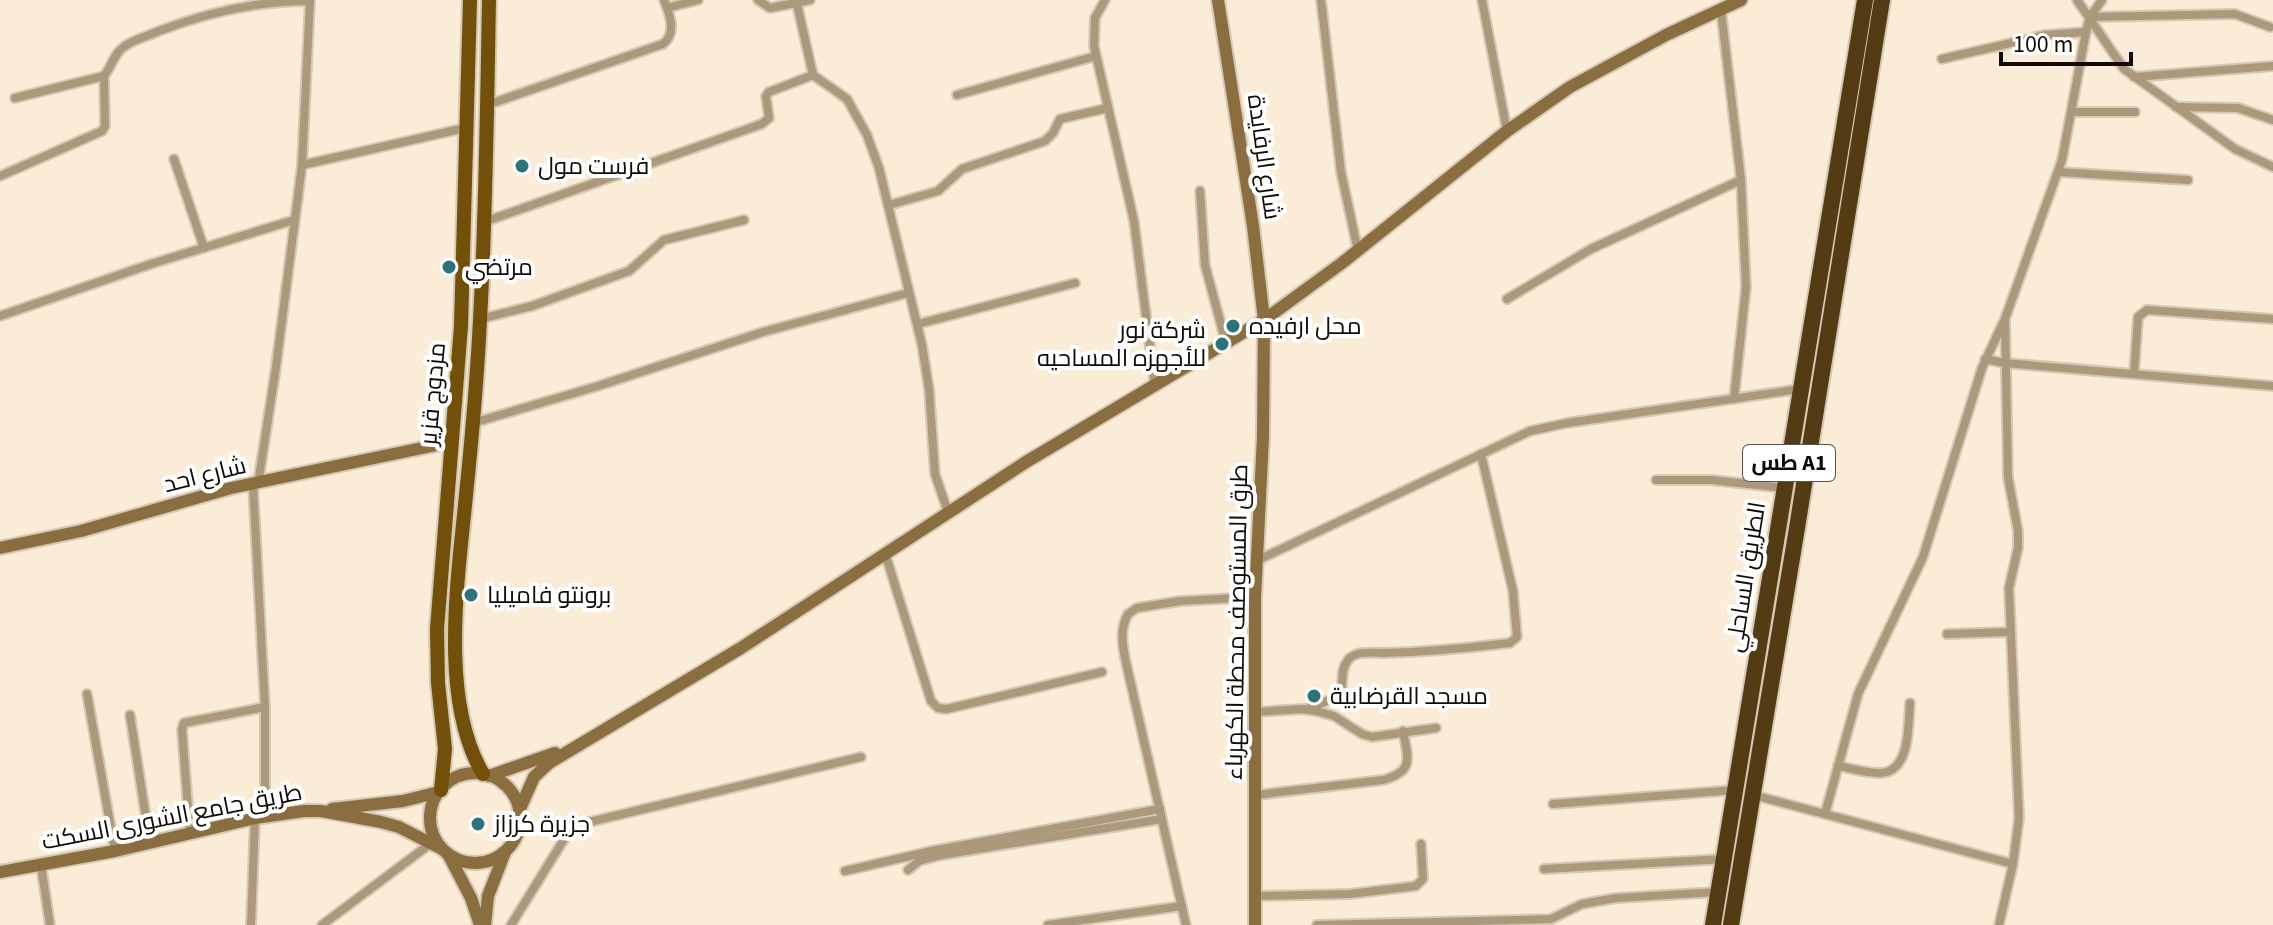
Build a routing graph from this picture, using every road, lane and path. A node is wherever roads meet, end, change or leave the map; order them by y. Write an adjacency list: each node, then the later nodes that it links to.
1 (470, 0): 36 (main road, مزدوج قزير)
2 (489, 0): 30 (main road, مزدوج قزير)
3 (698, 0): 16 (street)
4 (758, 0): 17 (street)
5 (810, 0): 17 (street)
6 (1105, 0): 22 (street)
7 (1218, 0): 59 (main road, شارع الرفايدة)
8 (1321, 0): 51 (street)
9 (1482, 0): 37 (street)
10 (1741, 0): 18 (main road)
11 (1865, 0): 67 (highway, الطريق الساحلي / طس A1)
12 (1882, 0): 100 (highway, الطريق الساحلي / طس A1)
13 (2077, 0): 19 (street)
14 (2102, 0): 19 (street)
15 (310, 1): 26 (street); 39 (street)
16 (666, 4): 30 (street)
17 (797, 4): 25 (street)
18 (1721, 10): 37 (main road); 43 (street)
19 (2090, 17): 20 (street); 21 (street); 27 (street)
20 (2270, 27)
21 (2086, 32): 23 (street); 33 (street)
22 (1096, 56): 28 (street); 32 (street)
23 (1942, 59)
24 (2273, 66): 27 (street)
25 (813, 75): 46 (street); 49 (street)
26 (104, 76): 29 (street); 42 (street)
27 (2134, 77): 31 (street)
28 (957, 95)
29 (15, 98)
30 (487, 105): 49 (main road, مزدوج قزير)
31 (2175, 107): 35 (street); 40 (street)
32 (1108, 108): 46 (street); 65 (street)
33 (2072, 112): 34 (street); 41 (street)
34 (2135, 112)
35 (2273, 120)
36 (465, 128): 39 (street); 68 (main road, مزدوج قزير)
37 (1507, 131): 51 (main road)
38 (174, 159): 50 (street)
39 (302, 165): 47 (street)
40 (2273, 167)
41 (2058, 172): 44 (street); 57 (street)
42 (0, 176)
43 (1741, 180): 54 (street); 70 (street)
44 (2188, 180)
45 (1200, 191): 61 (street)
46 (889, 205): 53 (street)
47 (294, 220): 50 (street); 75 (street)
48 (744, 220): 56 (street)
49 (483, 222): 56 (main road, مزدوج قزير)
50 (204, 248): 55 (street)
51 (1358, 251): 59 (main road)
52 (1075, 283): 60 (street)
53 (908, 293): 60 (street); 71 (street)
54 (1507, 299)
55 (0, 316)
56 (480, 319): 69 (main road, مزدوج قزير)
57 (2005, 319): 62 (street); 63 (street)
58 (2273, 319): 64 (street)
59 (1264, 320): 61 (main road); 80 (main road, طرق المستوصف محطة الكهرباء)
60 (918, 324): 77 (street)
61 (1226, 343): 65 (main road)
62 (1985, 359): 63 (street); 95 (street)
63 (2004, 363): 64 (street); 82 (street)
64 (2134, 374): 66 (street)
65 (1155, 386): 77 (main road)
66 (2273, 386)
67 (1801, 389): 70 (street); 76 (highway, الطريق الساحلي / طس A1)
68 (456, 393): 69 (main road); 72 (main road, مزدوج قزير)
69 (475, 394): 71 (main road, مزدوج قزير)
70 (1734, 399): 73 (street)
71 (473, 423): 96 (main road, مزدوج قزير)
72 (451, 442): 75 (main road, شارع احد); 98 (main road, مزدوج قزير)
73 (1481, 454): 80 (street); 88 (street)
74 (1656, 480): 76 (street)
75 (255, 485): 78 (main road, شارع احد); 87 (street)
76 (1785, 488): 97 (highway, الطريق الساحلي / طس A1)
77 (948, 512): 79 (main road)
78 (0, 548)
79 (885, 553): 84 (street); 93 (main road)
80 (1256, 561): 81 (main road, طرق المستوصف محطة الكهرباء)
81 (1255, 597): 89 (main road, طرق المستوصف محطة الكهرباء); 104 (street)
82 (2010, 632): 83 (street); 114 (street)
83 (1947, 634)
84 (1102, 672)
85 (87, 694): 111 (street)
86 (1910, 703): 95 (street)
87 (265, 707): 106 (street); 107 (street)
88 (1307, 709): 89 (street); 92 (street)
89 (1256, 712): 99 (main road, طرق المستوصف محطة الكهرباء)
90 (130, 715): 108 (street)
91 (1436, 728): 92 (street)
92 (1403, 731): 99 (street)
93 (587, 739): 96 (main road); 103 (main road)
94 (861, 757): 128 (street)
95 (1838, 766): 105 (street)
96 (486, 775): 98 (main road); 103 (main road)
97 (1735, 790): 101 (street); 113 (highway, الطريق الساحلي / طس A1)
98 (440, 791): 102 (main road); 110 (main road)
99 (1256, 795): 121 (main road, طرق المستوصف محطة الكهرباء)
100 (1752, 795): 105 (street); 134 (highway, الطريق الساحلي / طس A1)
101 (1553, 804)
102 (321, 811): 106 (main road, طريق جامع الشورى السكت); 110 (main road, طريق جامع الشورى السكت)
103 (519, 811): 112 (main road)
104 (1161, 814): 117 (street); 118 (street); 122 (street)
105 (1825, 814): 114 (street)
106 (260, 818): 107 (main road, طريق جامع الشورى السكت); 125 (street)
107 (190, 834): 108 (main road, طريق جامع الشورى السكت)
108 (150, 843): 111 (main road, طريق جامع الشورى السكت)
109 (1421, 844): 121 (street)
110 (440, 849): 112 (main road); 126 (street); 127 (main road)
111 (115, 851): 115 (main road, طريق جامع الشورى السكت)
112 (505, 852): 127 (main road)
113 (1724, 859): 116 (street); 120 (highway, الطريق الساحلي / طس A1)
114 (2013, 864): 135 (street)
115 (41, 865): 119 (main road, طريق جامع الشورى السكت); 124 (street)
116 (1544, 869)
117 (908, 870)
118 (845, 871)
119 (0, 872)
120 (1718, 892): 123 (street); 133 (highway, الطريق الساحلي / طس A1)
121 (1255, 896): 131 (main road, طرق المستوصف محطة الكهرباء)
122 (1182, 906): 129 (street); 130 (street)
123 (1550, 922): 132 (street)
124 (50, 925)
125 (251, 925)
126 (322, 925)
127 (482, 925)
128 (511, 925)
129 (1048, 925)
130 (1186, 925)
131 (1255, 925)
132 (1317, 925)
133 (1713, 925)
134 (1731, 925)
135 (1999, 925)

